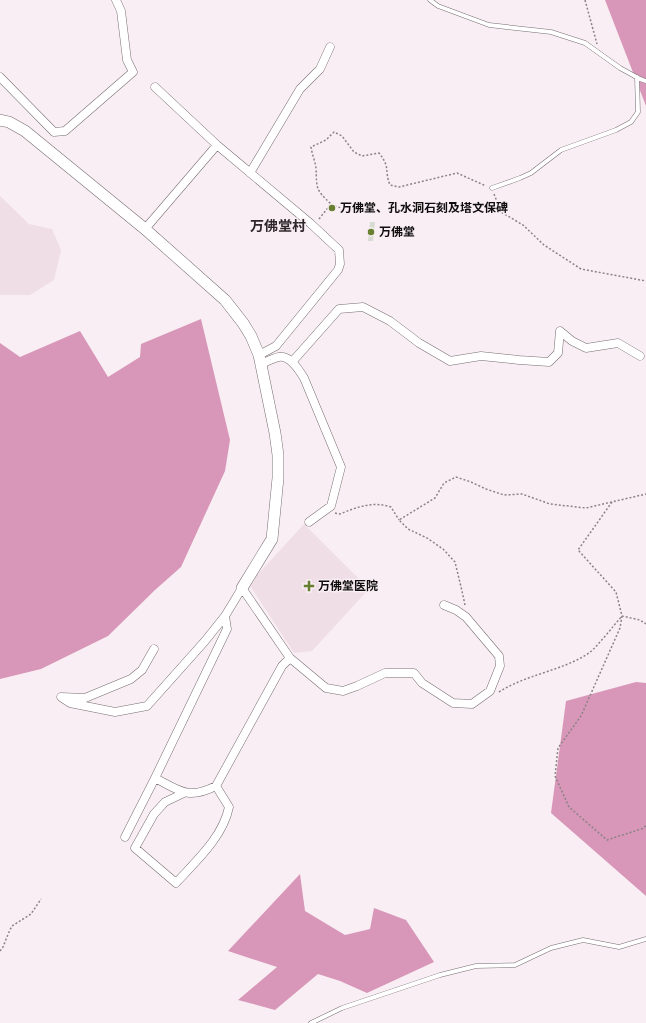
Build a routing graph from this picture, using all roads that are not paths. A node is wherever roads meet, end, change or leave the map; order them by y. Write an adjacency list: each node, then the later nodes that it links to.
1 (116, 0): 4 (street)
2 (430, 0): 5 (lane)
3 (330, 47): 10 (street)
4 (0, 77)
5 (637, 77): 6 (lane); 11 (lane)
6 (646, 81)
7 (155, 87): 9 (street)
8 (0, 120): 12 (street)
9 (217, 145): 10 (street); 12 (street)
10 (250, 173): 14 (street)
11 (492, 188)
12 (145, 229): 14 (street)
13 (640, 356): 15 (street)
14 (260, 360): 15 (street); 17 (street)
15 (292, 362): 16 (street)
16 (309, 522)
17 (242, 588): 19 (street); 21 (street)
18 (444, 605): 21 (street)
19 (225, 616): 20 (street); 22 (street)
20 (154, 649)
21 (290, 658): 23 (street)
22 (155, 778): 24 (street); 25 (street)
23 (216, 786): 24 (street); 24 (street)
24 (184, 793)
25 (125, 837)
26 (646, 939): 27 (lane)
27 (311, 1023)

